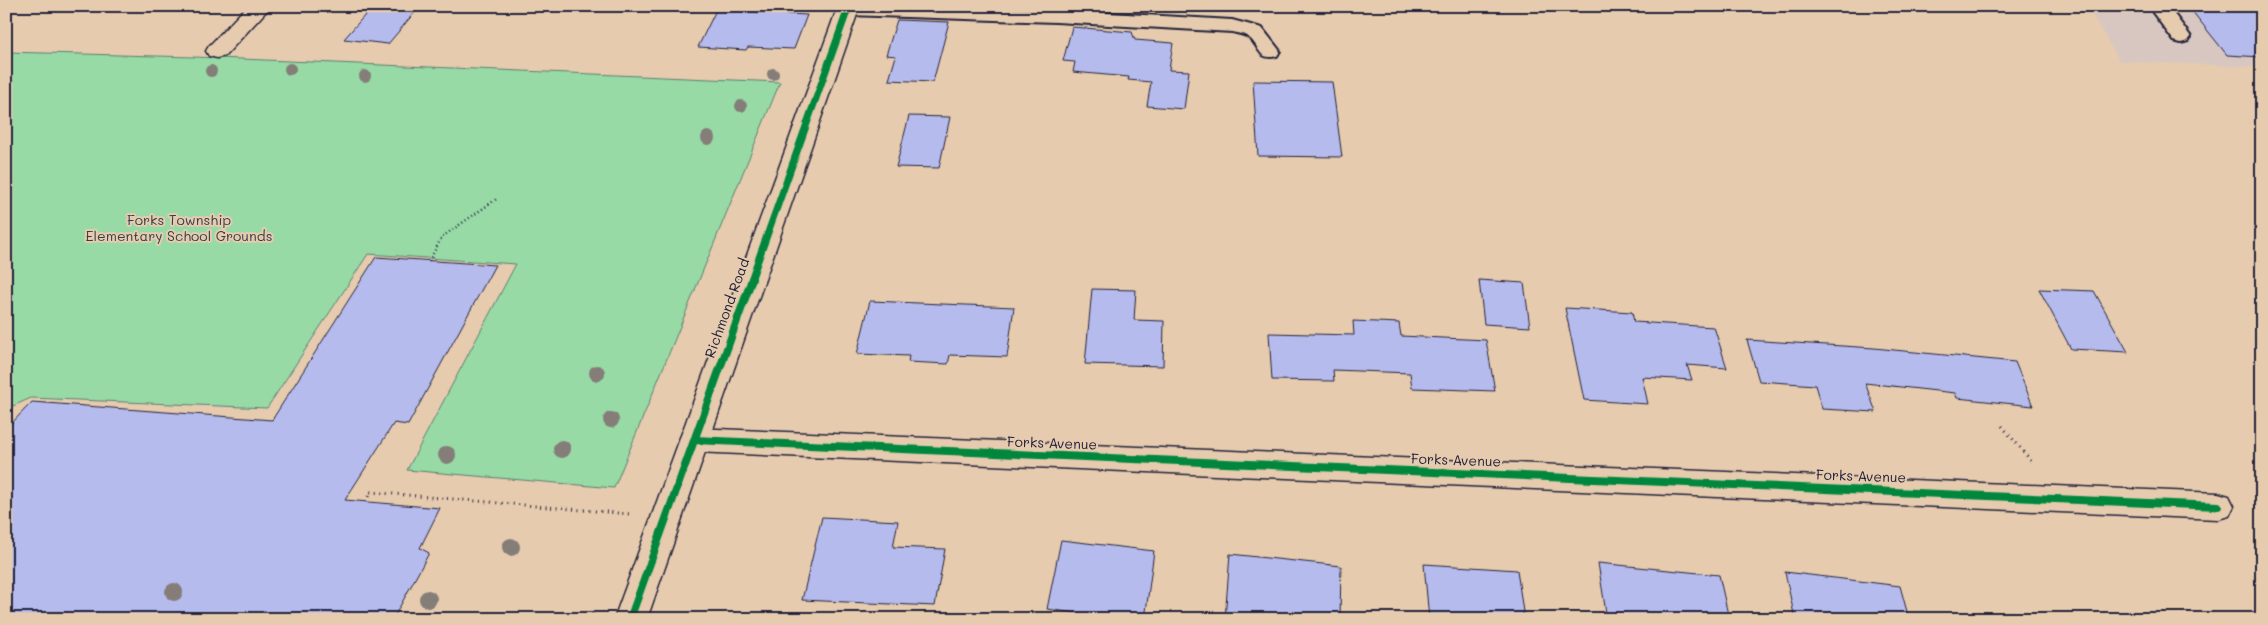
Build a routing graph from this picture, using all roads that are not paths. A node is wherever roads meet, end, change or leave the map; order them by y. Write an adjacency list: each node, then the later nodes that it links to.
1 (260, 6): 5 (street)
2 (2158, 6): 4 (lane)
3 (848, 8): 6 (lane); 7 (street, Richmond Road)
4 (2181, 37)
5 (217, 51)
6 (1270, 51)
7 (694, 440): 8 (street, Forks Avenue); 9 (street, Richmond Road)
8 (2218, 506)
9 (630, 619)

